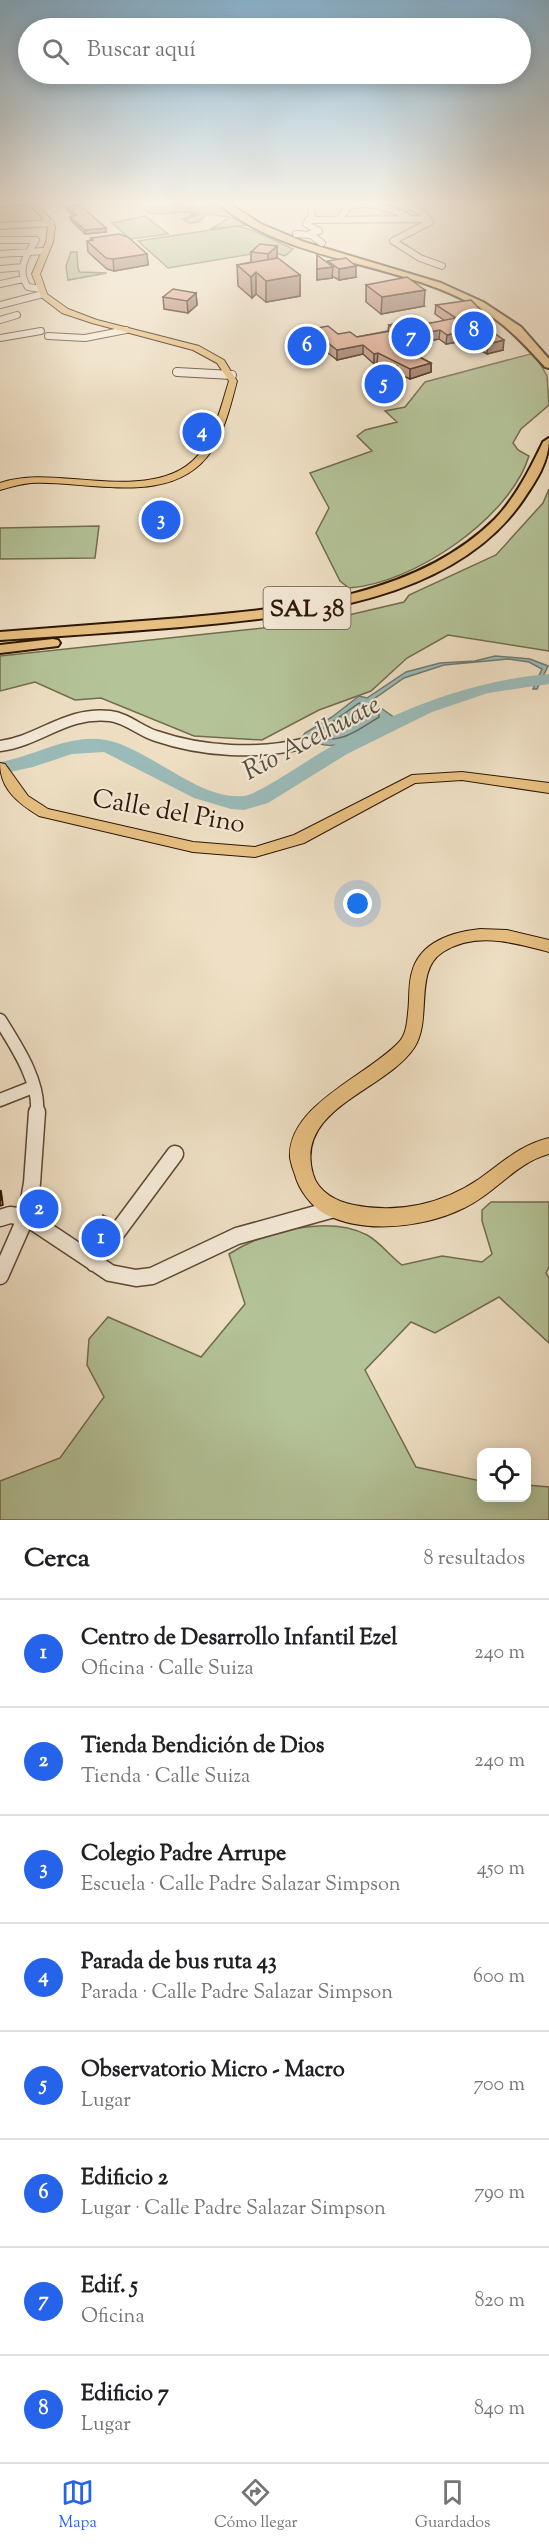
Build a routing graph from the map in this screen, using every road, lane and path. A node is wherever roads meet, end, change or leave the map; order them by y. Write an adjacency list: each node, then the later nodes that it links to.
1 (23, 272): 5 (street)
2 (37, 272): 7 (main road)
3 (399, 272): 16 (highway)
4 (410, 272): 15 (highway)
5 (23, 279): 6 (street); 7 (street)
6 (0, 284)
7 (42, 291): 8 (street); 11 (main road)
8 (0, 305)
9 (17, 315): 10 (street)
10 (0, 320)
11 (126, 330): 13 (street); 18 (main road)
12 (41, 331): 14 (street)
13 (48, 336)
14 (0, 338)
15 (549, 354)
16 (549, 365)
17 (177, 372): 18 (street)
18 (232, 375): 21 (main road)
19 (549, 442): 22 (highway, SAL 38)
20 (549, 462): 23 (highway, SAL 38)
21 (0, 487)
22 (0, 636)
23 (0, 649)
24 (306, 743): 25 (street)
25 (0, 746)
26 (0, 767): 27 (main road, Calle del Pino)
27 (549, 788)
28 (549, 946): 34 (main road)
29 (1, 1022): 30 (street)
30 (33, 1087): 31 (street); 36 (street)
31 (0, 1100)
32 (549, 1146): 34 (main road)
33 (175, 1154): 37 (street)
34 (334, 1209): 37 (street)
35 (0, 1218): 36 (street)
36 (26, 1218): 37 (street); 38 (street)
37 (94, 1263)
38 (0, 1276)

